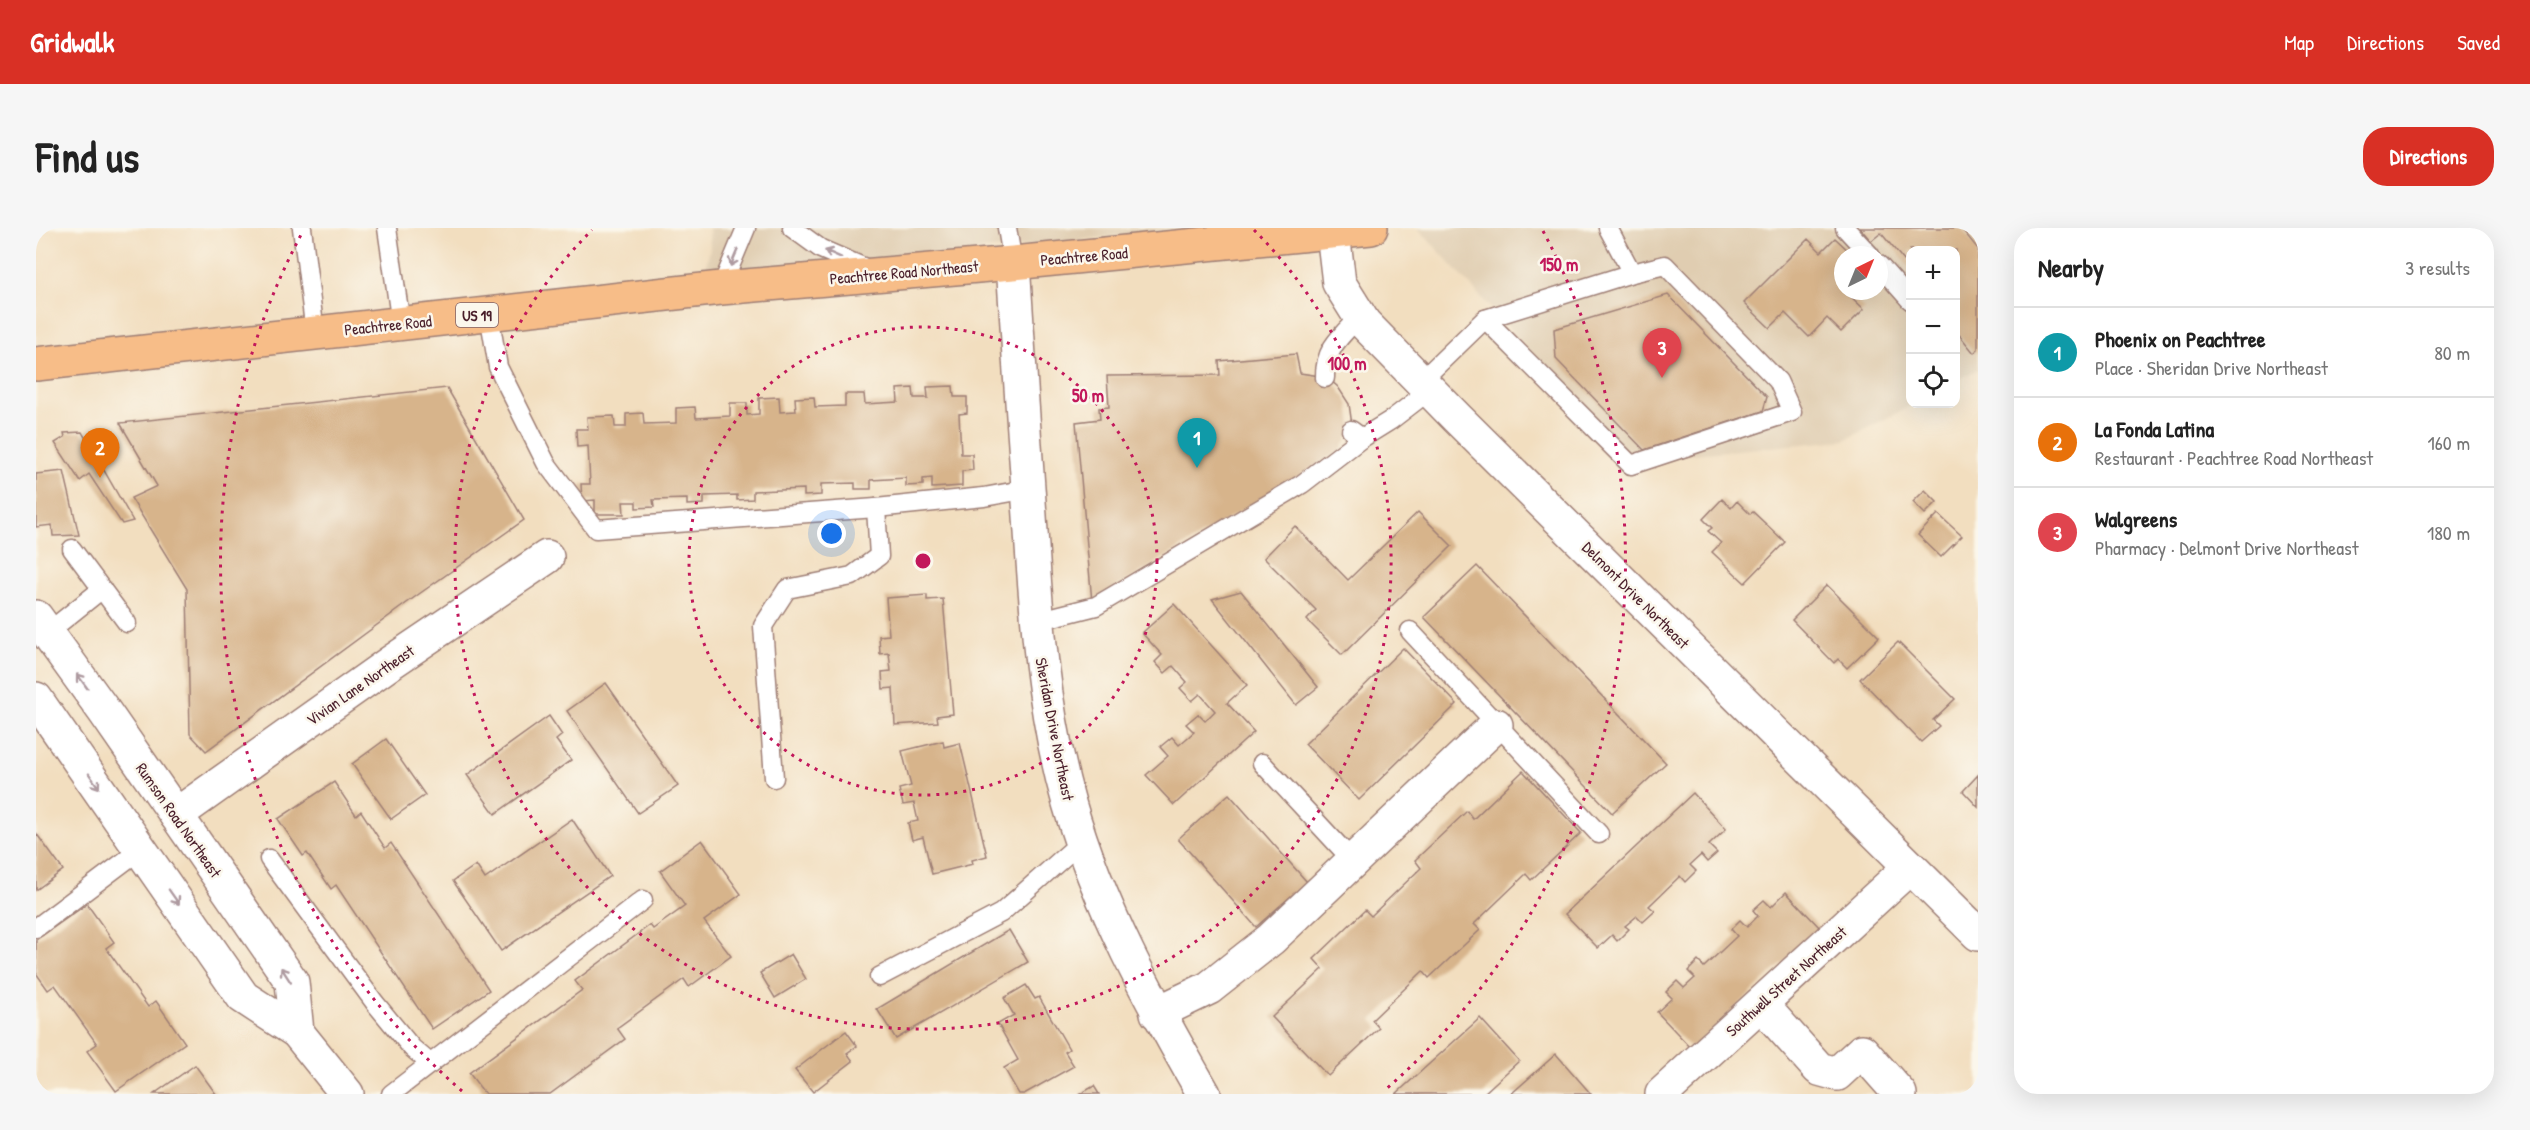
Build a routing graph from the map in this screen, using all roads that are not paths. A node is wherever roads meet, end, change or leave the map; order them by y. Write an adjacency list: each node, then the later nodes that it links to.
1 (302, 228): 22 (lane)
2 (387, 228): 21 (lane)
3 (746, 228): 16 (lane, one-way to 16)
4 (792, 228): 13 (lane, one-way to 4)
5 (1007, 228): 11 (lane)
6 (1371, 228): 9 (highway, Peachtree Road / US 19)
7 (1608, 228): 12 (lane)
8 (1845, 228): 10 (lane)
9 (1333, 230): 11 (highway, Peachtree Road / US 19); 19 (street, Delmont Drive Northeast)
10 (1862, 246)
11 (1013, 263): 13 (highway, Peachtree Road Northeast / US 19); 26 (street, Sheridan Drive Northeast)
12 (1632, 273): 20 (lane); 20 (lane)
13 (878, 274): 15 (highway, Peachtree Road Northeast / US 19)
14 (1888, 275): 17 (lane)
15 (796, 282): 16 (highway, Peachtree Road / US 19)
16 (721, 288): 18 (highway, Peachtree Road / US 19)
17 (1906, 295)
18 (489, 314): 21 (highway, Peachtree Road / US 19); 27 (lane)
19 (1360, 316): 24 (lane); 25 (street, Delmont Drive Northeast)
20 (1485, 319): 25 (lane)
21 (401, 324): 22 (highway, Peachtree Road / US 19)
22 (315, 333): 23 (highway, Peachtree Road / US 19)
23 (36, 364)
24 (1325, 378)
25 (1425, 386): 31 (lane); 47 (street, Delmont Drive Northeast)
26 (1028, 489): 27 (lane); 31 (street, Sheridan Drive Northeast)
27 (876, 508): 40 (lane)
28 (72, 549): 30 (lane)
29 (548, 557): 41 (street, Vivian Lane Northeast)
30 (102, 589): 32 (lane); 33 (lane)
31 (1037, 621): 43 (street, Sheridan Drive Northeast)
32 (127, 623)
33 (41, 625): 36 (street, Rumson Road Northeast, one-way to 33)
34 (1410, 632): 37 (lane)
35 (36, 699): 38 (street)
36 (104, 711): 38 (street); 41 (street, Rumson Road Northeast)
37 (1496, 725): 42 (lane); 46 (street)
38 (65, 740): 44 (street, one-way to 44)
39 (1262, 762): 46 (lane)
40 (774, 778)
41 (176, 816): 54 (street, Rumson Road Northeast, one-way to 41)
42 (1599, 834)
43 (1082, 841): 51 (lane); 53 (street, Sheridan Drive Northeast)
44 (141, 849): 49 (lane); 54 (street, one-way to 54)
45 (269, 859): 55 (lane)
46 (1353, 861): 53 (street)
47 (1910, 867): 50 (street, Delmont Drive Northeast); 52 (street, Southwell Street Northeast)
48 (643, 900): 55 (lane)
49 (36, 928)
50 (1978, 934)
51 (879, 977)
52 (1761, 1004): 59 (street, Southwell Street Northeast); 60 (street)
53 (1157, 1013): 58 (street, Sheridan Drive Northeast)
54 (297, 1032): 56 (street)
55 (431, 1064): 57 (lane)
56 (347, 1094)
57 (391, 1094)
58 (1204, 1094)
59 (1662, 1094)
60 (1900, 1094)

